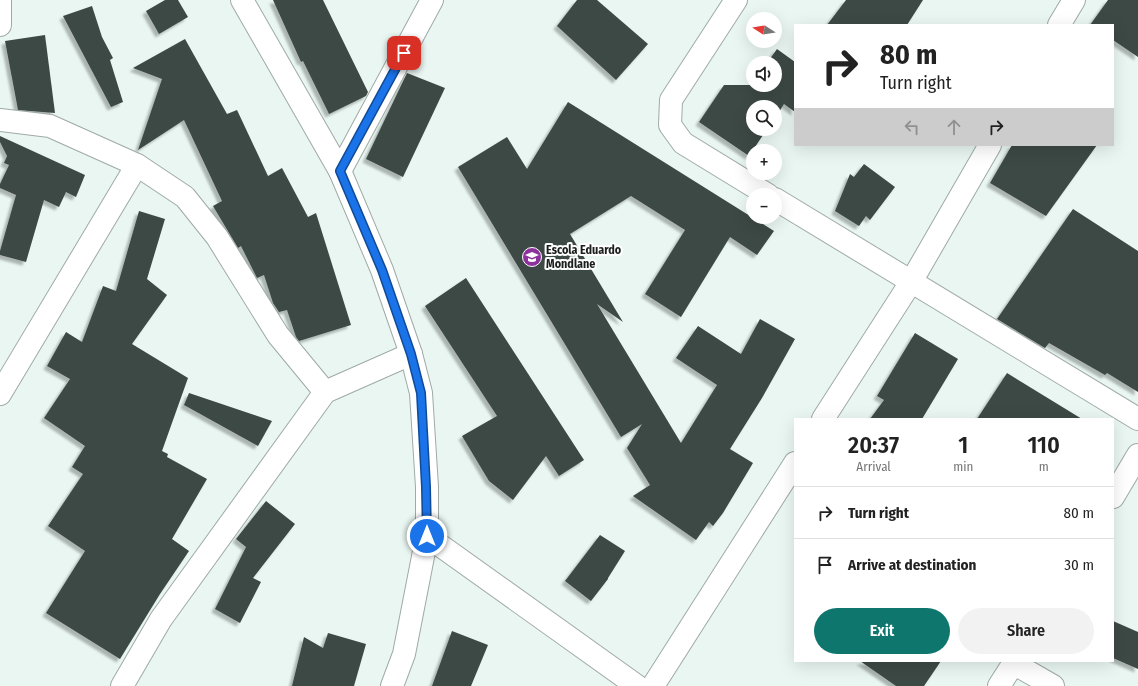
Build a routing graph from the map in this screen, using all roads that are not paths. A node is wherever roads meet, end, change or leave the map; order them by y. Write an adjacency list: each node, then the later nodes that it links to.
1 (0, 0): 7 (street)
2 (242, 0): 11 (street)
3 (432, 0): 11 (street)
4 (736, 0): 12 (street)
5 (1074, 0): 6 (street)
6 (1060, 24)
7 (0, 26)
8 (0, 120): 10 (street)
9 (989, 146): 14 (street)
10 (137, 165): 16 (street); 17 (street)
11 (340, 171): 15 (street)
12 (757, 188)
13 (782, 203): 14 (street)
14 (911, 282): 18 (street); 19 (street)
15 (411, 354): 16 (street); 23 (street)
16 (325, 392): 25 (street)
17 (0, 394)
18 (824, 418)
19 (1138, 419)
20 (1138, 455): 22 (street)
21 (794, 465): 28 (street)
22 (1114, 495)
23 (427, 536): 26 (street); 27 (street)
24 (1014, 662): 29 (street); 30 (street)
25 (122, 686)
26 (392, 686)
27 (637, 686)
28 (653, 686)
29 (999, 686)
30 (1053, 686)

